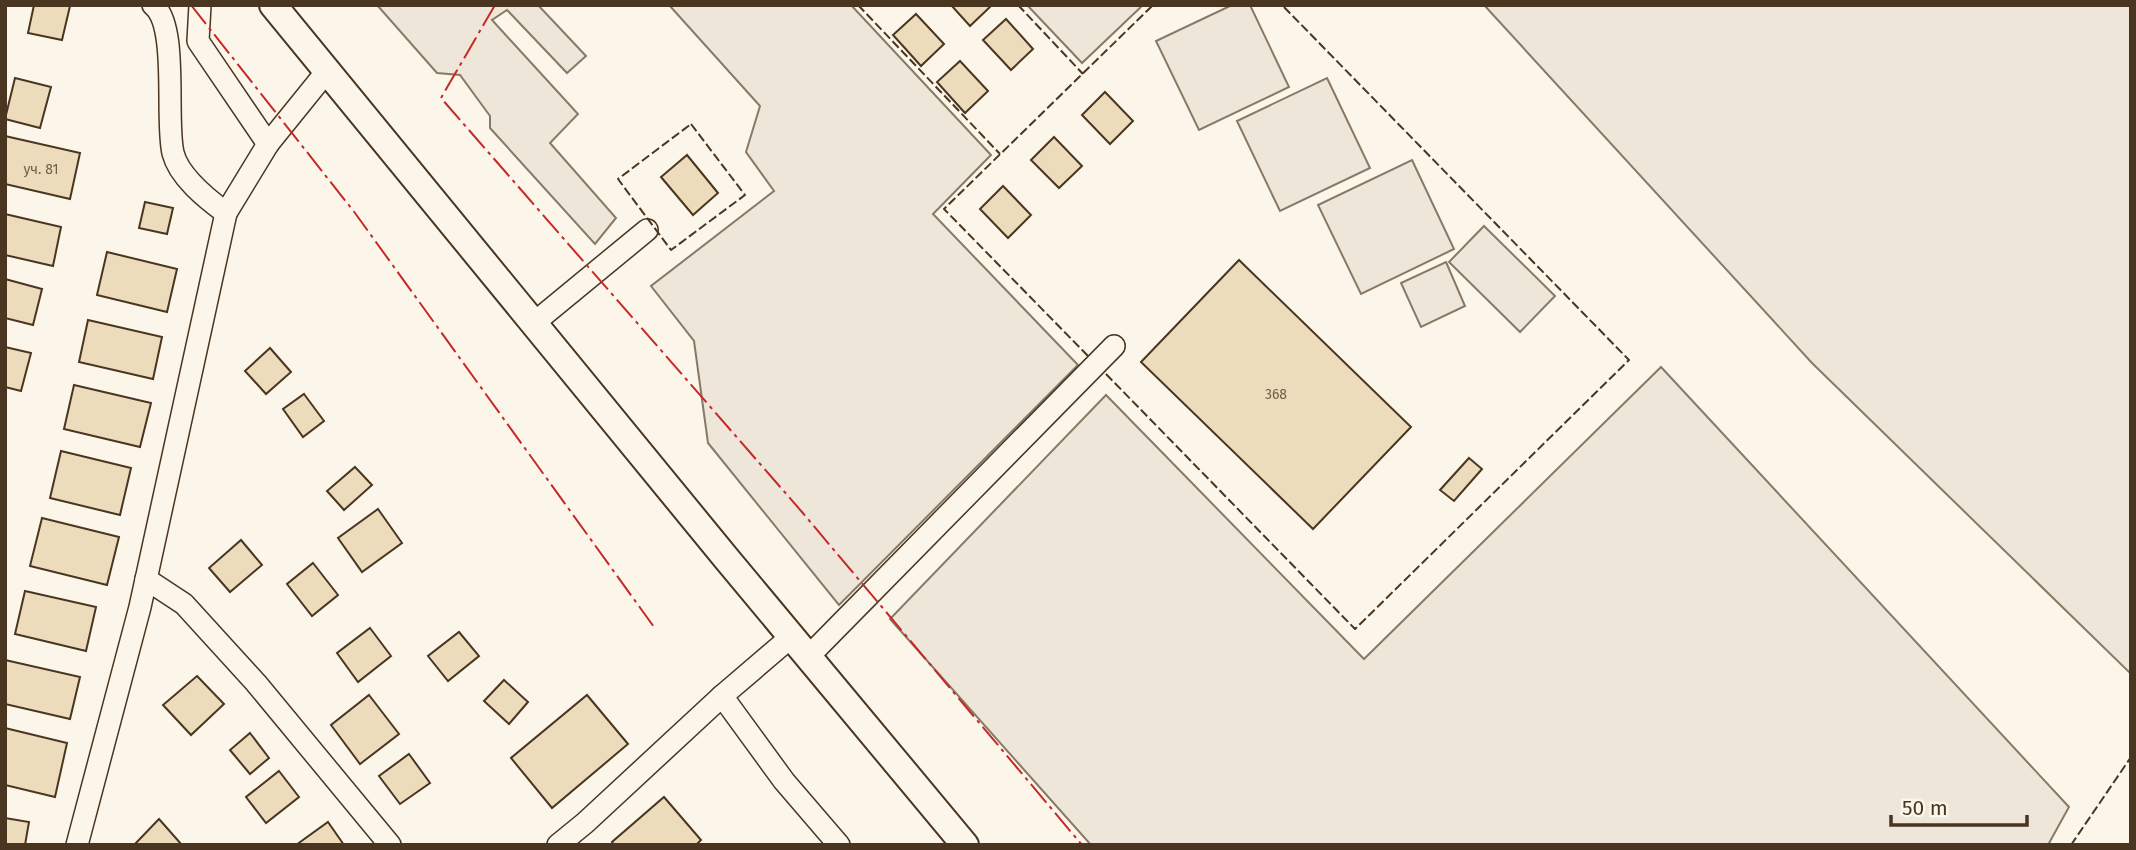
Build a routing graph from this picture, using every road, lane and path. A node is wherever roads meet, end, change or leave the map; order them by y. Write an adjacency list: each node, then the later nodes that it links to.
1 (153, 5): 6 (lane)
2 (200, 5): 5 (lane)
3 (283, 9): 4 (main road)
4 (327, 71): 5 (lane); 8 (main road)
5 (268, 144): 6 (lane)
6 (226, 213): 10 (lane)
7 (647, 230): 8 (lane)
8 (534, 323): 11 (main road)
9 (1114, 345): 12 (lane)
10 (146, 579): 14 (lane); 15 (lane)
11 (791, 637): 12 (main road); 13 (lane)
12 (808, 657): 18 (main road)
13 (722, 696): 16 (lane); 17 (lane)
14 (76, 845)
15 (390, 845)
16 (558, 845)
17 (839, 845)
18 (965, 845)

